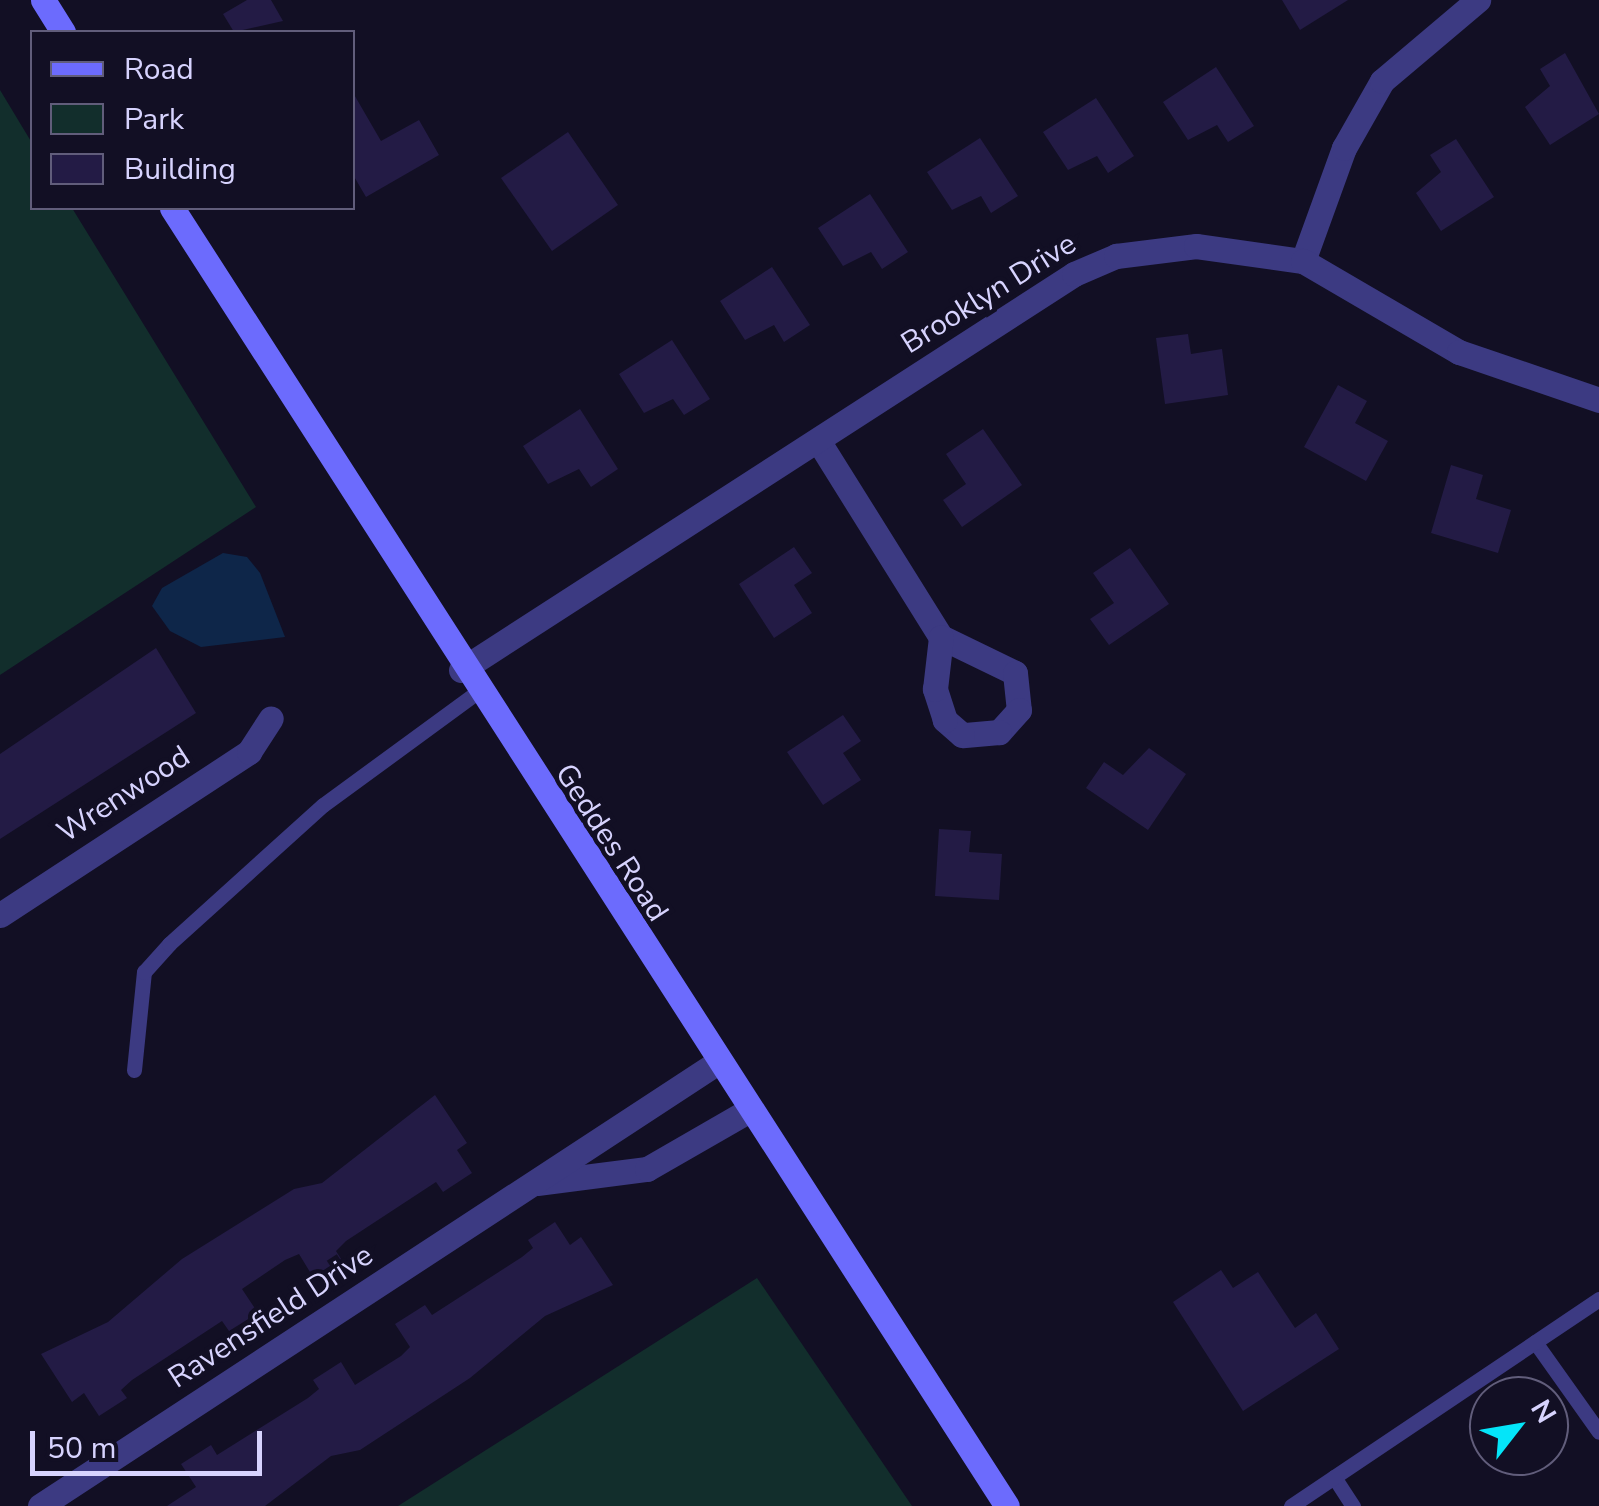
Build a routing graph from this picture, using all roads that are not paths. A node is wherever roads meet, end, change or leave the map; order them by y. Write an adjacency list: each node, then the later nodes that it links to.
1 (43, 0): 3 (main road)
2 (1478, 0): 5 (street)
3 (62, 30)
4 (173, 210): 9 (main road, Geddes Road)
5 (1303, 262): 6 (street, Brooklyn Drive); 7 (street, Brooklyn Drive)
6 (1599, 400)
7 (819, 442): 8 (street); 9 (street, Brooklyn Drive)
8 (941, 637)
9 (462, 670): 10 (main road, Geddes Road)
10 (476, 693): 13 (main road, Geddes Road); 14 (lane)
11 (271, 718): 12 (street, Wrenwood)
12 (0, 915)
13 (715, 1064): 15 (main road, Geddes Road); 16 (street, Ravensfield Drive)
14 (134, 1070)
15 (746, 1112): 16 (street, Ravensfield Drive); 22 (main road, Geddes Road)
16 (537, 1183): 21 (street, Ravensfield Drive)
17 (1599, 1299): 18 (lane)
18 (1535, 1342): 19 (lane); 20 (lane)
19 (1597, 1424)
20 (1334, 1477): 23 (lane); 24 (lane)
21 (40, 1506)
22 (1007, 1506)
23 (1291, 1506)
24 (1353, 1506)

